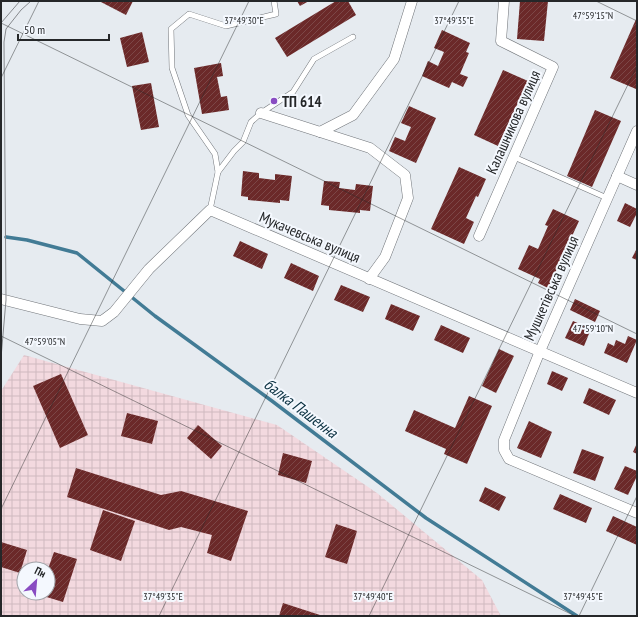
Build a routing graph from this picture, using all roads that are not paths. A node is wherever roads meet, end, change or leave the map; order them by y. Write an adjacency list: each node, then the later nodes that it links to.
1 (274, 1): 9 (lane)
2 (412, 1): 7 (street)
3 (504, 1): 8 (street, Калашникова вулиця)
4 (353, 37): 5 (lane)
5 (261, 113): 7 (street); 9 (lane)
6 (637, 131): 10 (street, Мушкетівська вулиця)
7 (320, 132): 15 (street)
8 (514, 157): 12 (lane); 14 (street, Калашникова вулиця)
9 (218, 172): 13 (lane)
10 (617, 176): 11 (street); 12 (street, Мушкетівська вулиця)
11 (637, 185)
12 (607, 198): 17 (street, Мушкетівська вулиця)
13 (210, 210): 15 (street, Мукачевська вулиця); 16 (street)
14 (478, 236)
15 (369, 279): 17 (street, Мукачевська вулиця)
16 (1, 299)
17 (540, 351): 18 (street, Мукачевська вулиця); 19 (street, Мушкетівська вулиця)
18 (637, 393)
19 (637, 513)

